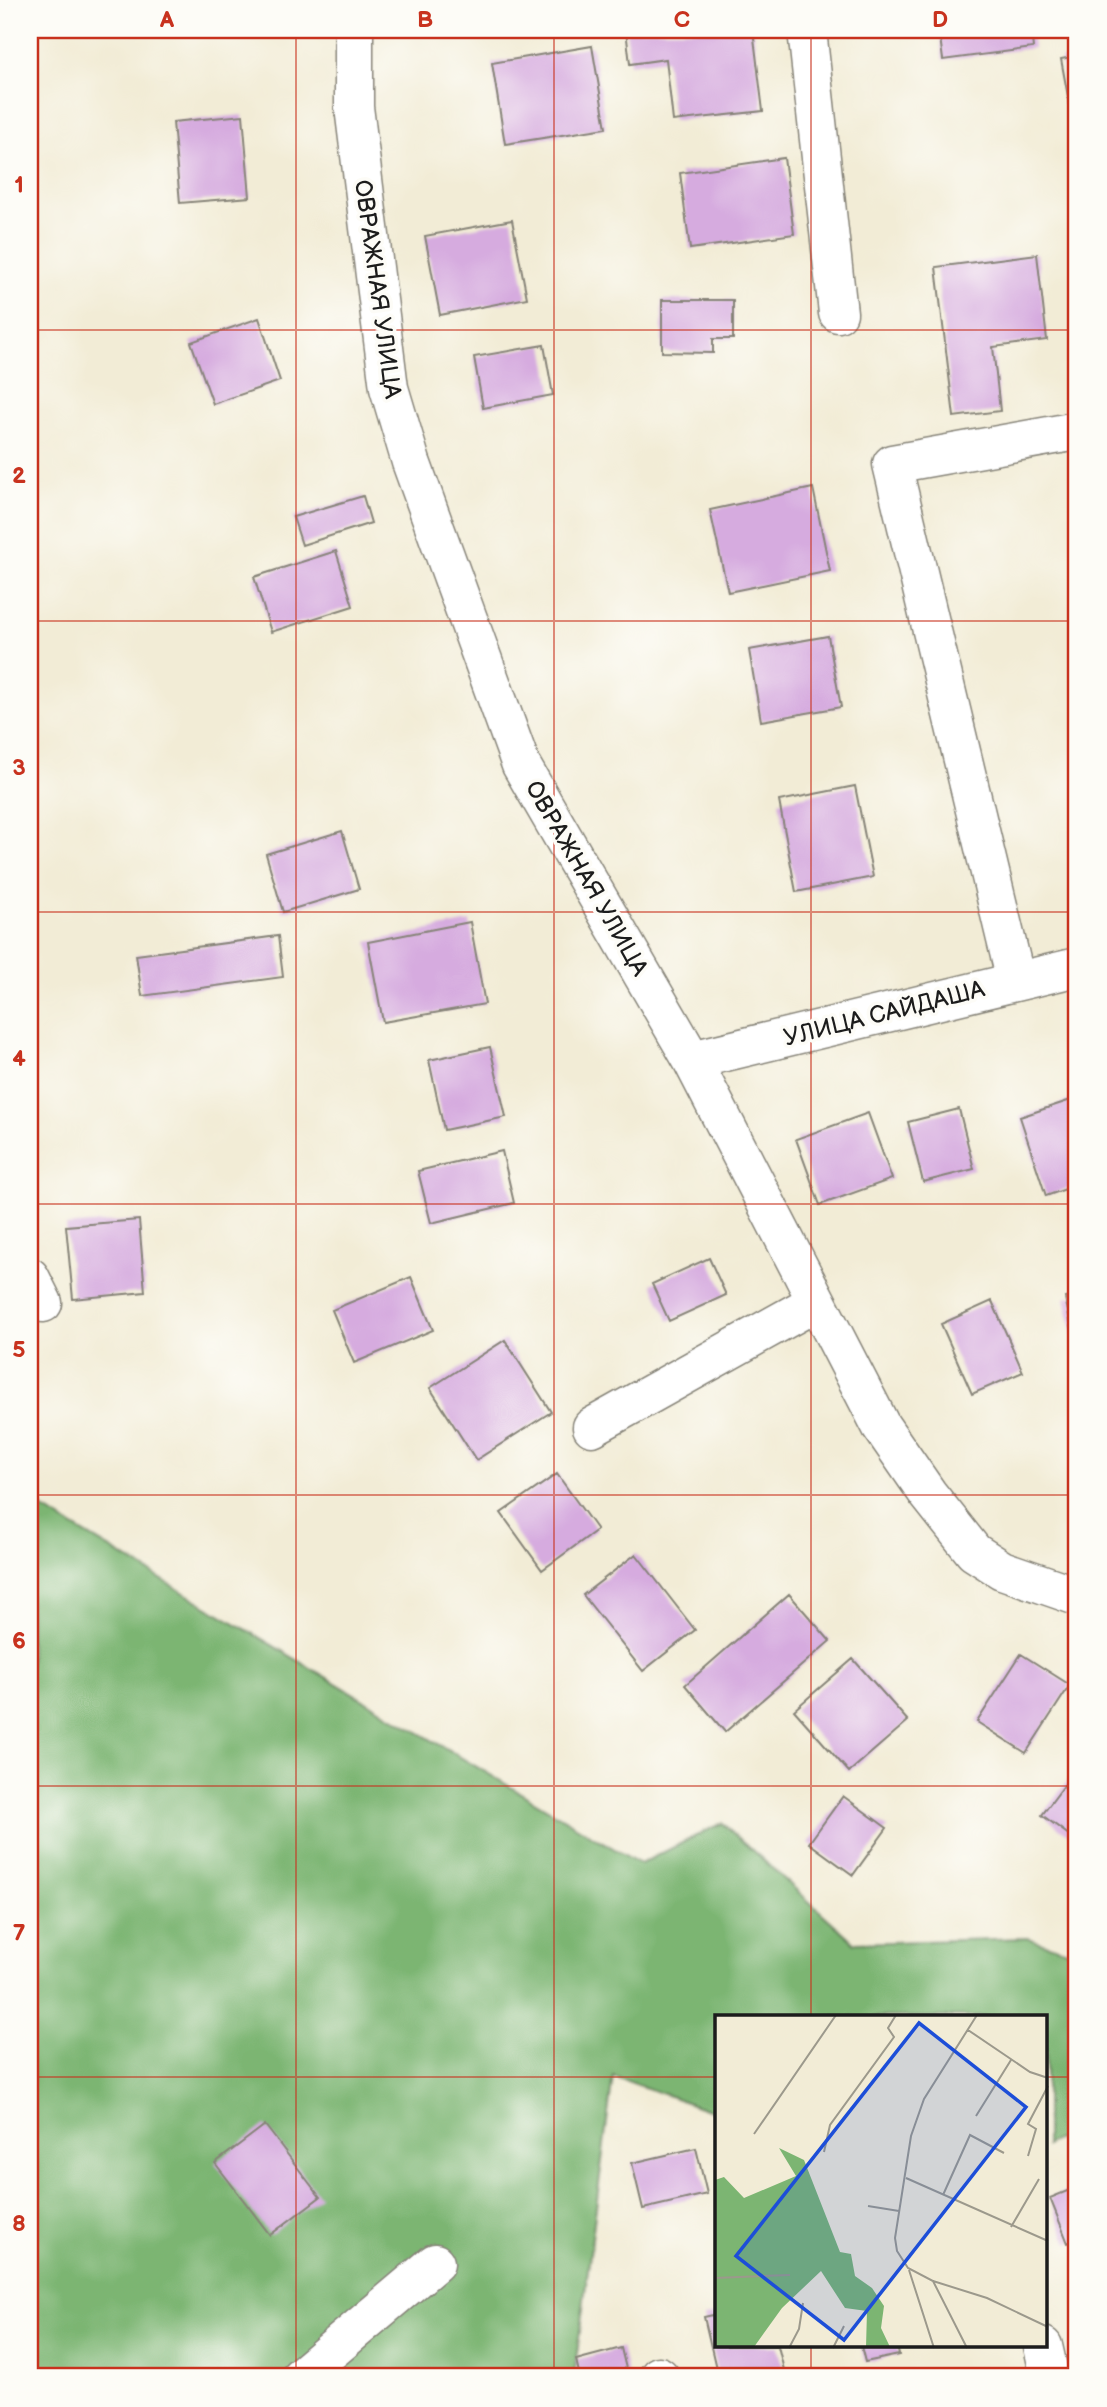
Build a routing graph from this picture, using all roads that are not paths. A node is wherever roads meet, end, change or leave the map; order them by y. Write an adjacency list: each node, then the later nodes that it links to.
1 (354, 30): 7 (street, ОВРАЖНАЯ УЛИЦА)
2 (807, 30): 3 (street)
3 (838, 313)
4 (1077, 431): 6 (street)
5 (1077, 967): 6 (street, УЛИЦА САЙДАША)
6 (1016, 981): 7 (street, УЛИЦА САЙДАША)
7 (692, 1060): 8 (street, ОВРАЖНАЯ УЛИЦА)
8 (816, 1302): 9 (street); 10 (street, ОВРАЖНАЯ УЛИЦА)
9 (592, 1427)
10 (1077, 1596)
11 (435, 2263): 13 (street)
12 (1043, 2348): 14 (street)
13 (300, 2377)
14 (1050, 2377)

